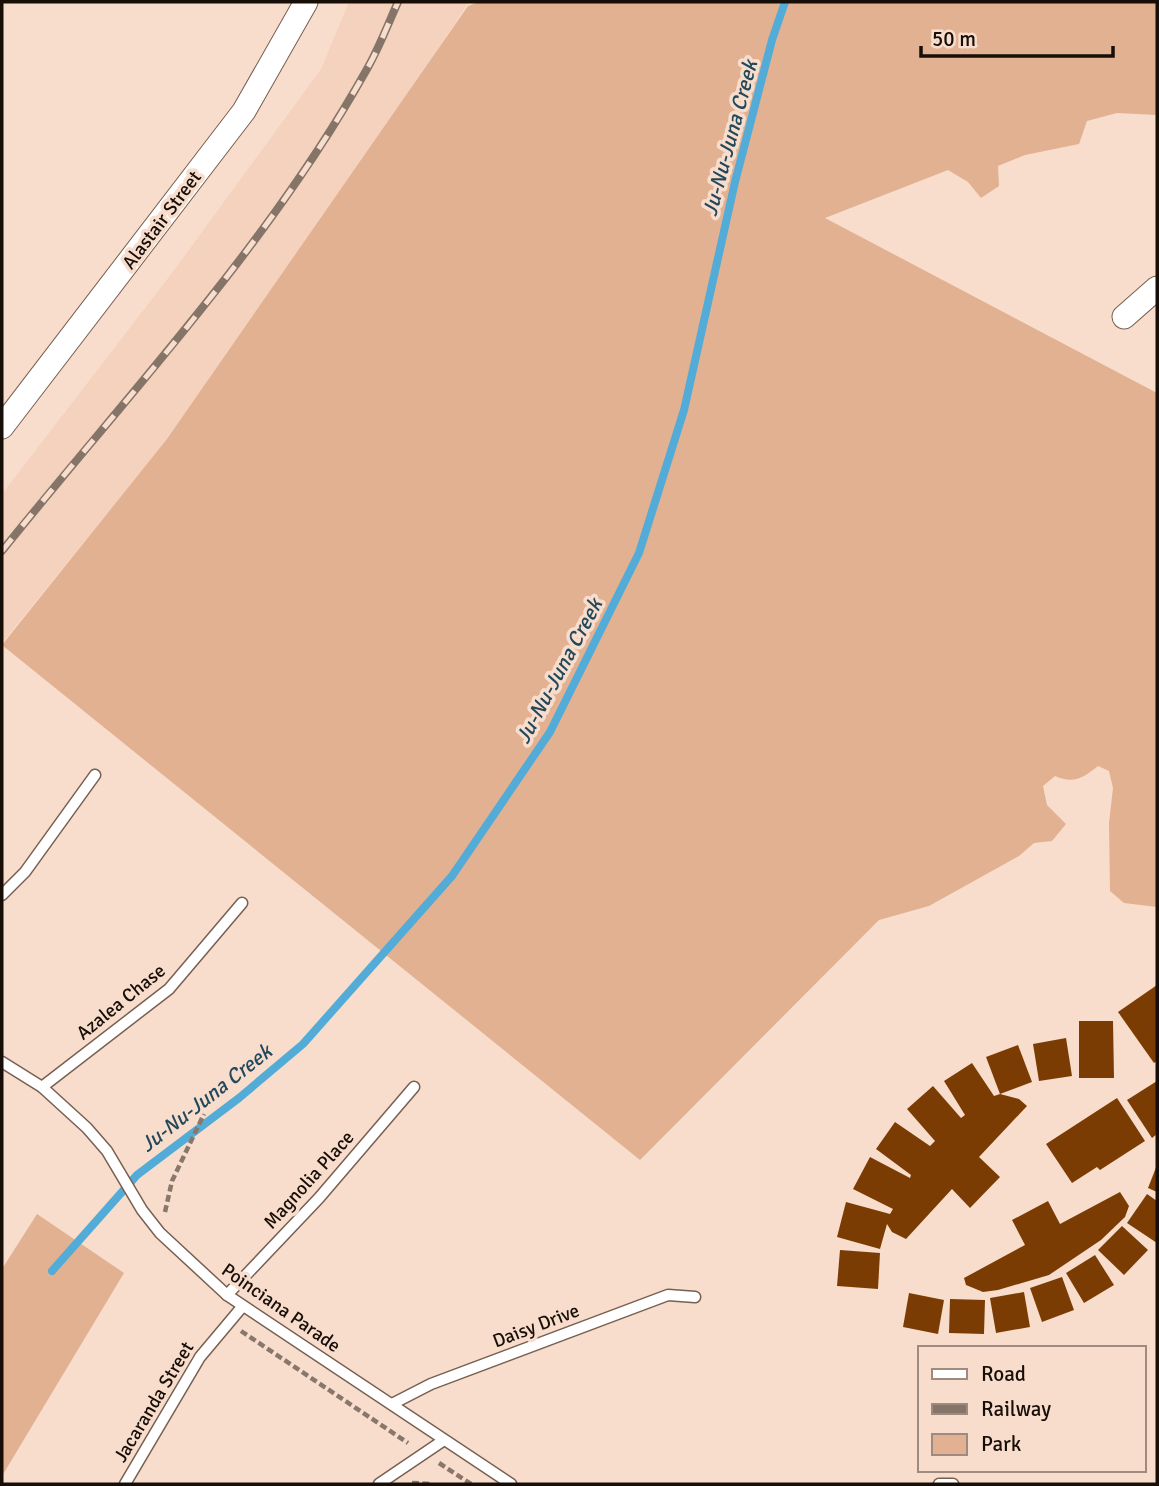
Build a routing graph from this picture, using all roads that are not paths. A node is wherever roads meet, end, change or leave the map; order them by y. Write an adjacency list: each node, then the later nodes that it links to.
1 (306, 2): 4 (street, Alastair Street)
2 (1157, 288): 3 (street)
3 (1124, 317)
4 (2, 427)
5 (95, 775): 6 (lane)
6 (2, 895)
7 (242, 903): 9 (lane, Azalea Chase)
8 (2, 1062): 9 (lane, Poinciana Parade)
9 (42, 1087): 11 (lane, Poinciana Parade)
10 (414, 1087): 11 (lane, Magnolia Place)
11 (227, 1295): 13 (lane, Poinciana Parade)
12 (695, 1297): 14 (lane, Daisy Drive)
13 (242, 1307): 14 (lane, Poinciana Parade); 16 (lane, Jacaranda Street)
14 (391, 1404): 15 (lane, Poinciana Parade)
15 (444, 1440): 17 (lane); 18 (lane, Poinciana Parade)
16 (125, 1484)
17 (379, 1484)
18 (511, 1484)
19 (939, 1484): 20 (lane)
20 (953, 1484)

